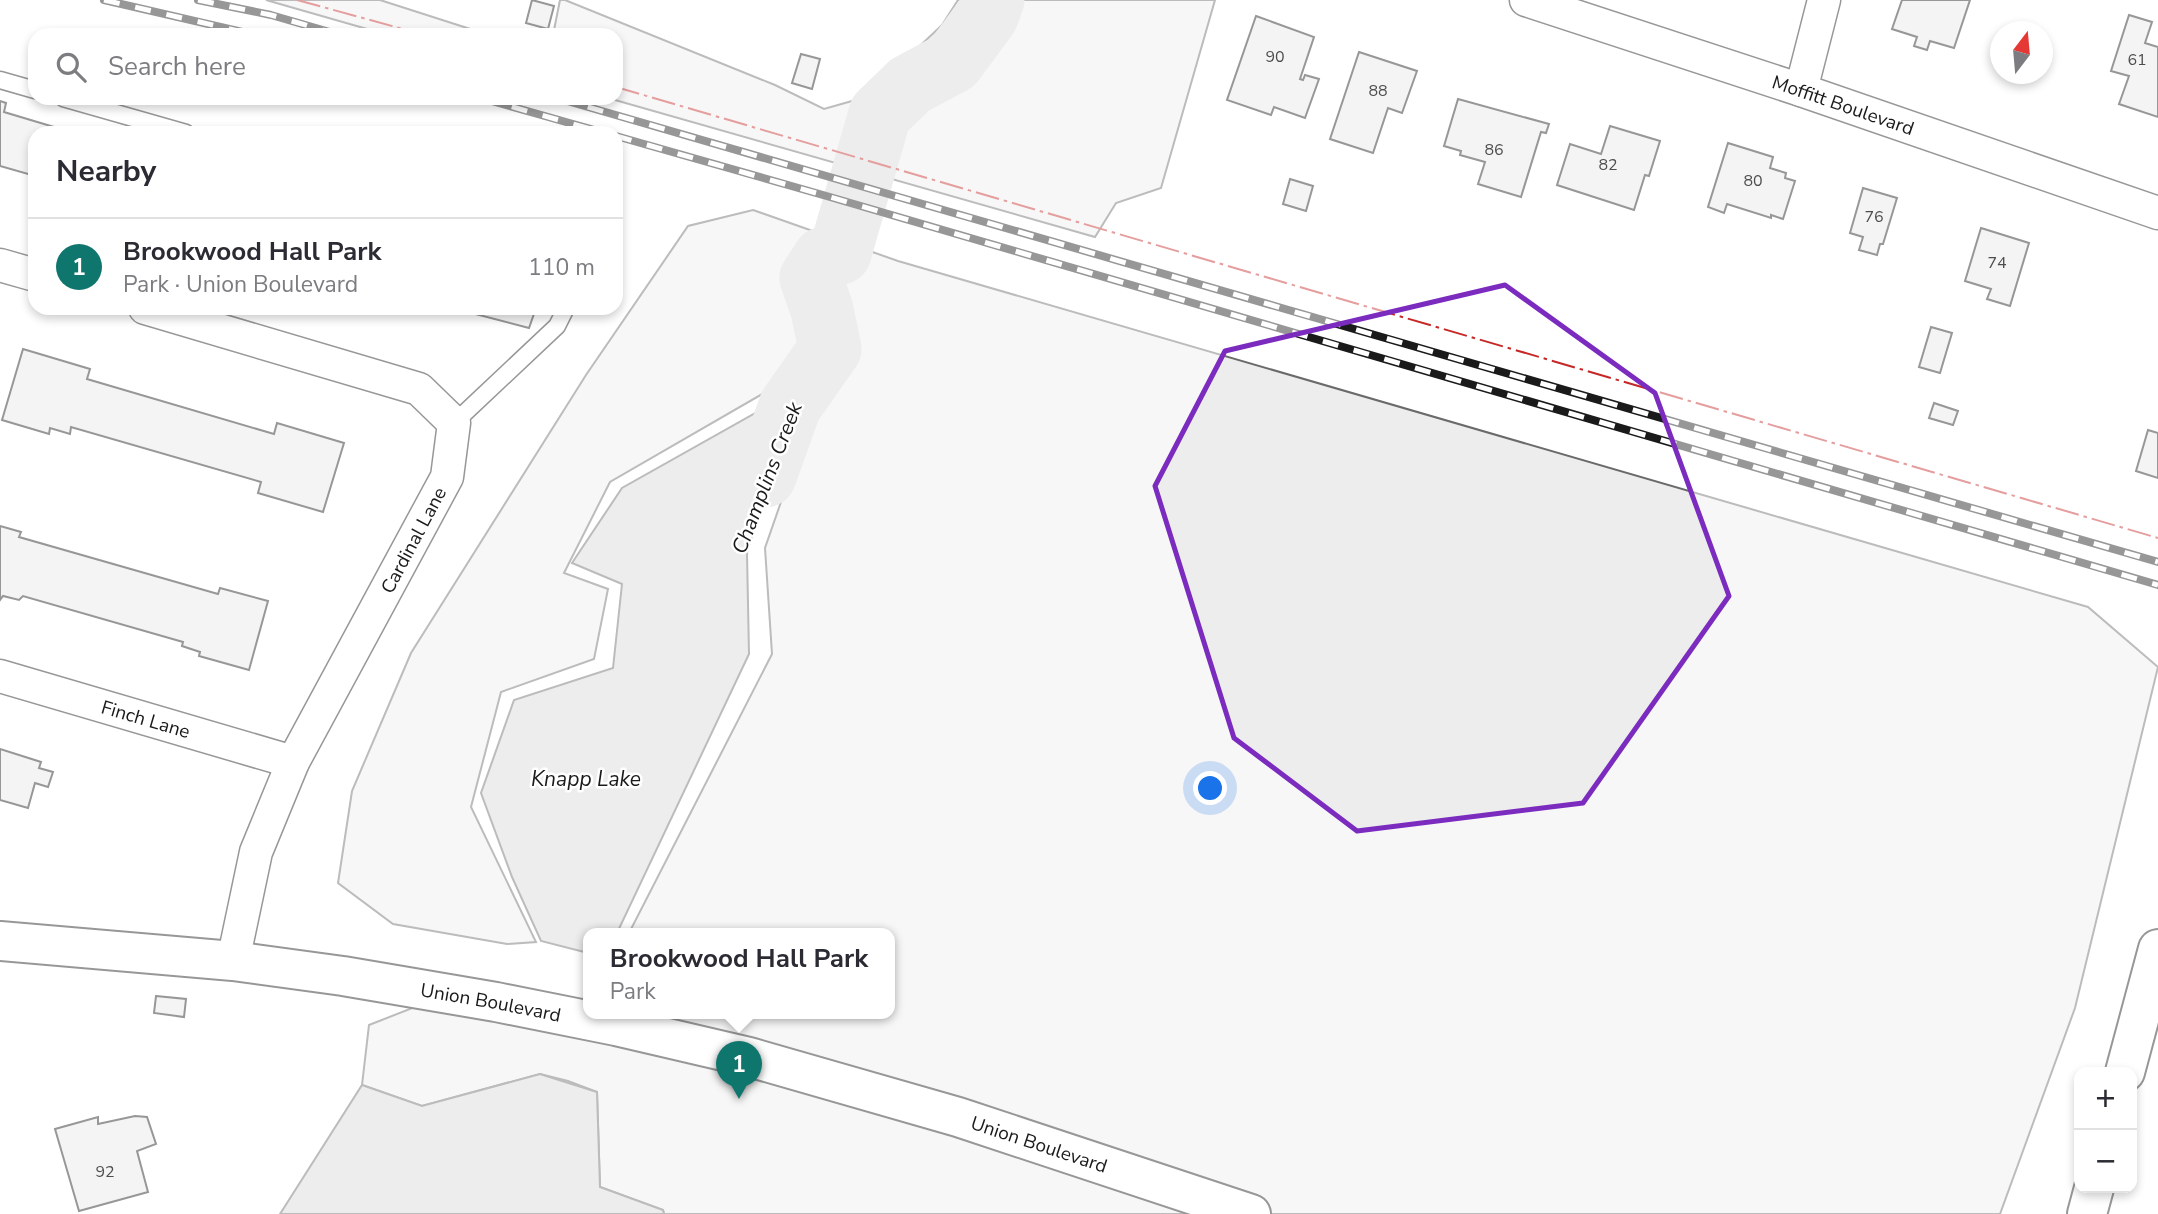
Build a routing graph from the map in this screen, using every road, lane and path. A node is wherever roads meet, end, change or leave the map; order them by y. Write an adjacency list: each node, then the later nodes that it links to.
1 (1526, 0): 5 (street, Moffitt Boulevard)
2 (1824, 0): 5 (street)
3 (0, 80): 4 (lane)
4 (28, 88)
5 (1801, 90): 8 (street, Moffitt Boulevard)
6 (88, 105): 7 (lane)
7 (161, 126)
8 (2158, 213)
9 (0, 265): 10 (street)
10 (28, 273)
11 (176, 315): 13 (street)
12 (562, 315): 13 (lane)
13 (454, 423): 15 (street, Cardinal Lane)
14 (0, 676): 15 (street, Finch Lane)
15 (293, 762): 18 (street, Cardinal Lane)
16 (0, 941): 18 (main road, Union Boulevard)
17 (2158, 949): 19 (main road)
18 (233, 961): 21 (main road, Union Boulevard)
19 (2126, 1067)
20 (2093, 1193): 22 (main road)
21 (1251, 1214)
22 (2087, 1214)

